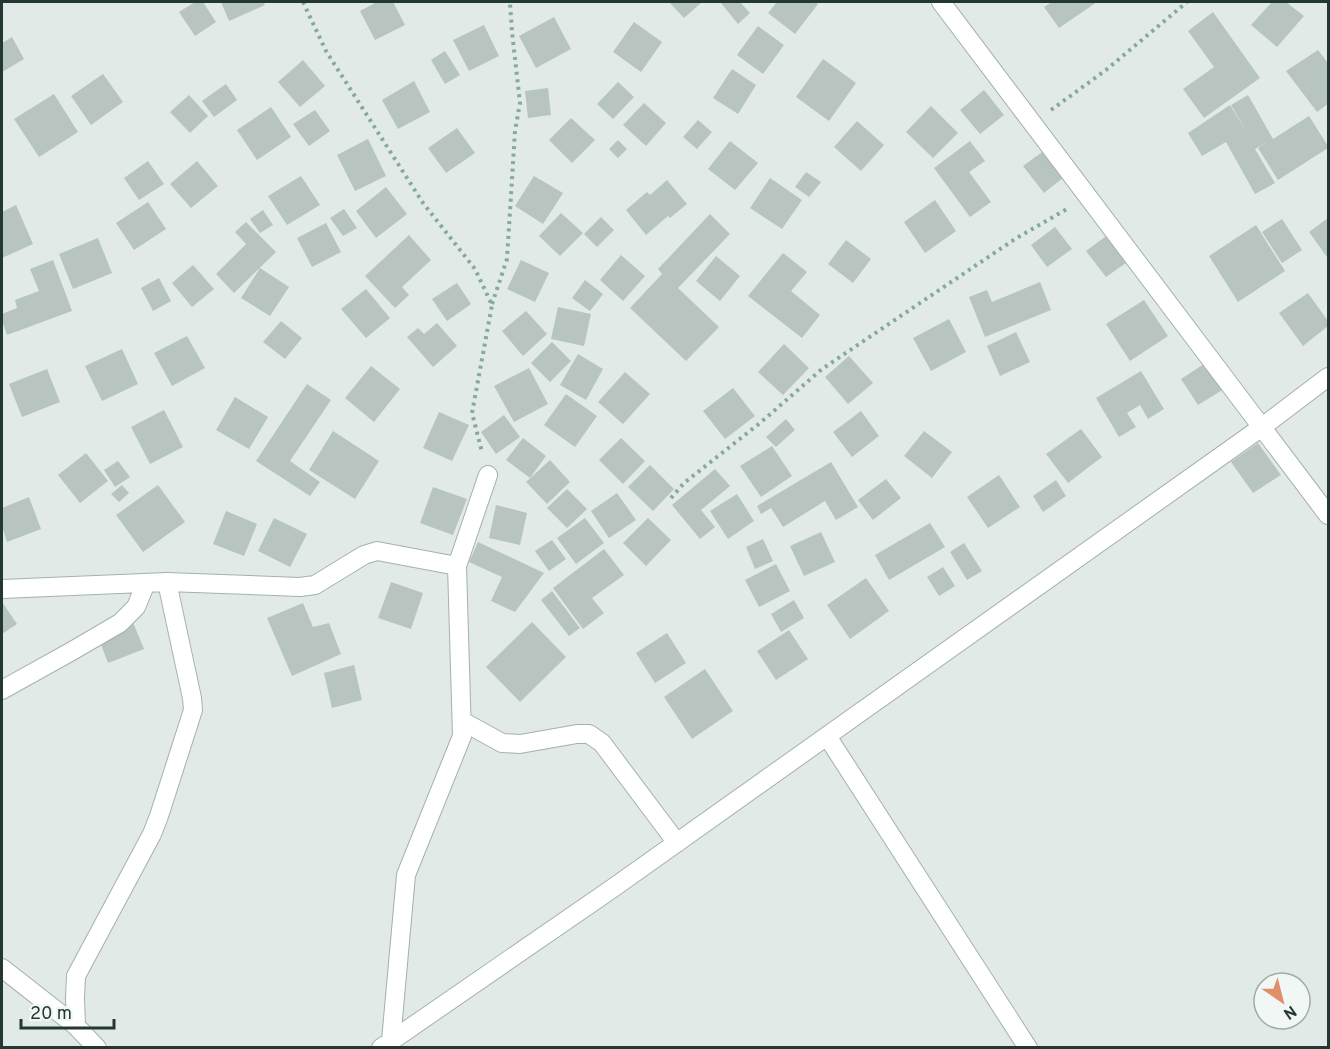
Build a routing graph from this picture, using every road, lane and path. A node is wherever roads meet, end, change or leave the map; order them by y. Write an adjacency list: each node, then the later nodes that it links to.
1 (303, 2): 7 (path)
2 (510, 2): 7 (path)
3 (941, 2): 9 (street)
4 (1187, 2): 5 (path)
5 (1046, 114)
6 (1069, 208): 11 (path)
7 (492, 305): 10 (path)
8 (1329, 377): 9 (street)
9 (1262, 427): 12 (street); 19 (street)
10 (488, 475): 13 (street)
11 (671, 498)
12 (1329, 515)
13 (457, 566): 14 (street); 18 (street)
14 (167, 582): 15 (street); 22 (street)
15 (146, 583): 16 (street); 17 (street)
16 (2, 589)
17 (2, 690)
18 (462, 721): 20 (street); 23 (street)
19 (827, 736): 20 (street); 25 (street)
20 (677, 843): 23 (street)
21 (2, 968): 22 (street)
22 (76, 1026): 24 (street)
23 (386, 1044)
24 (97, 1047)
25 (1028, 1047)

